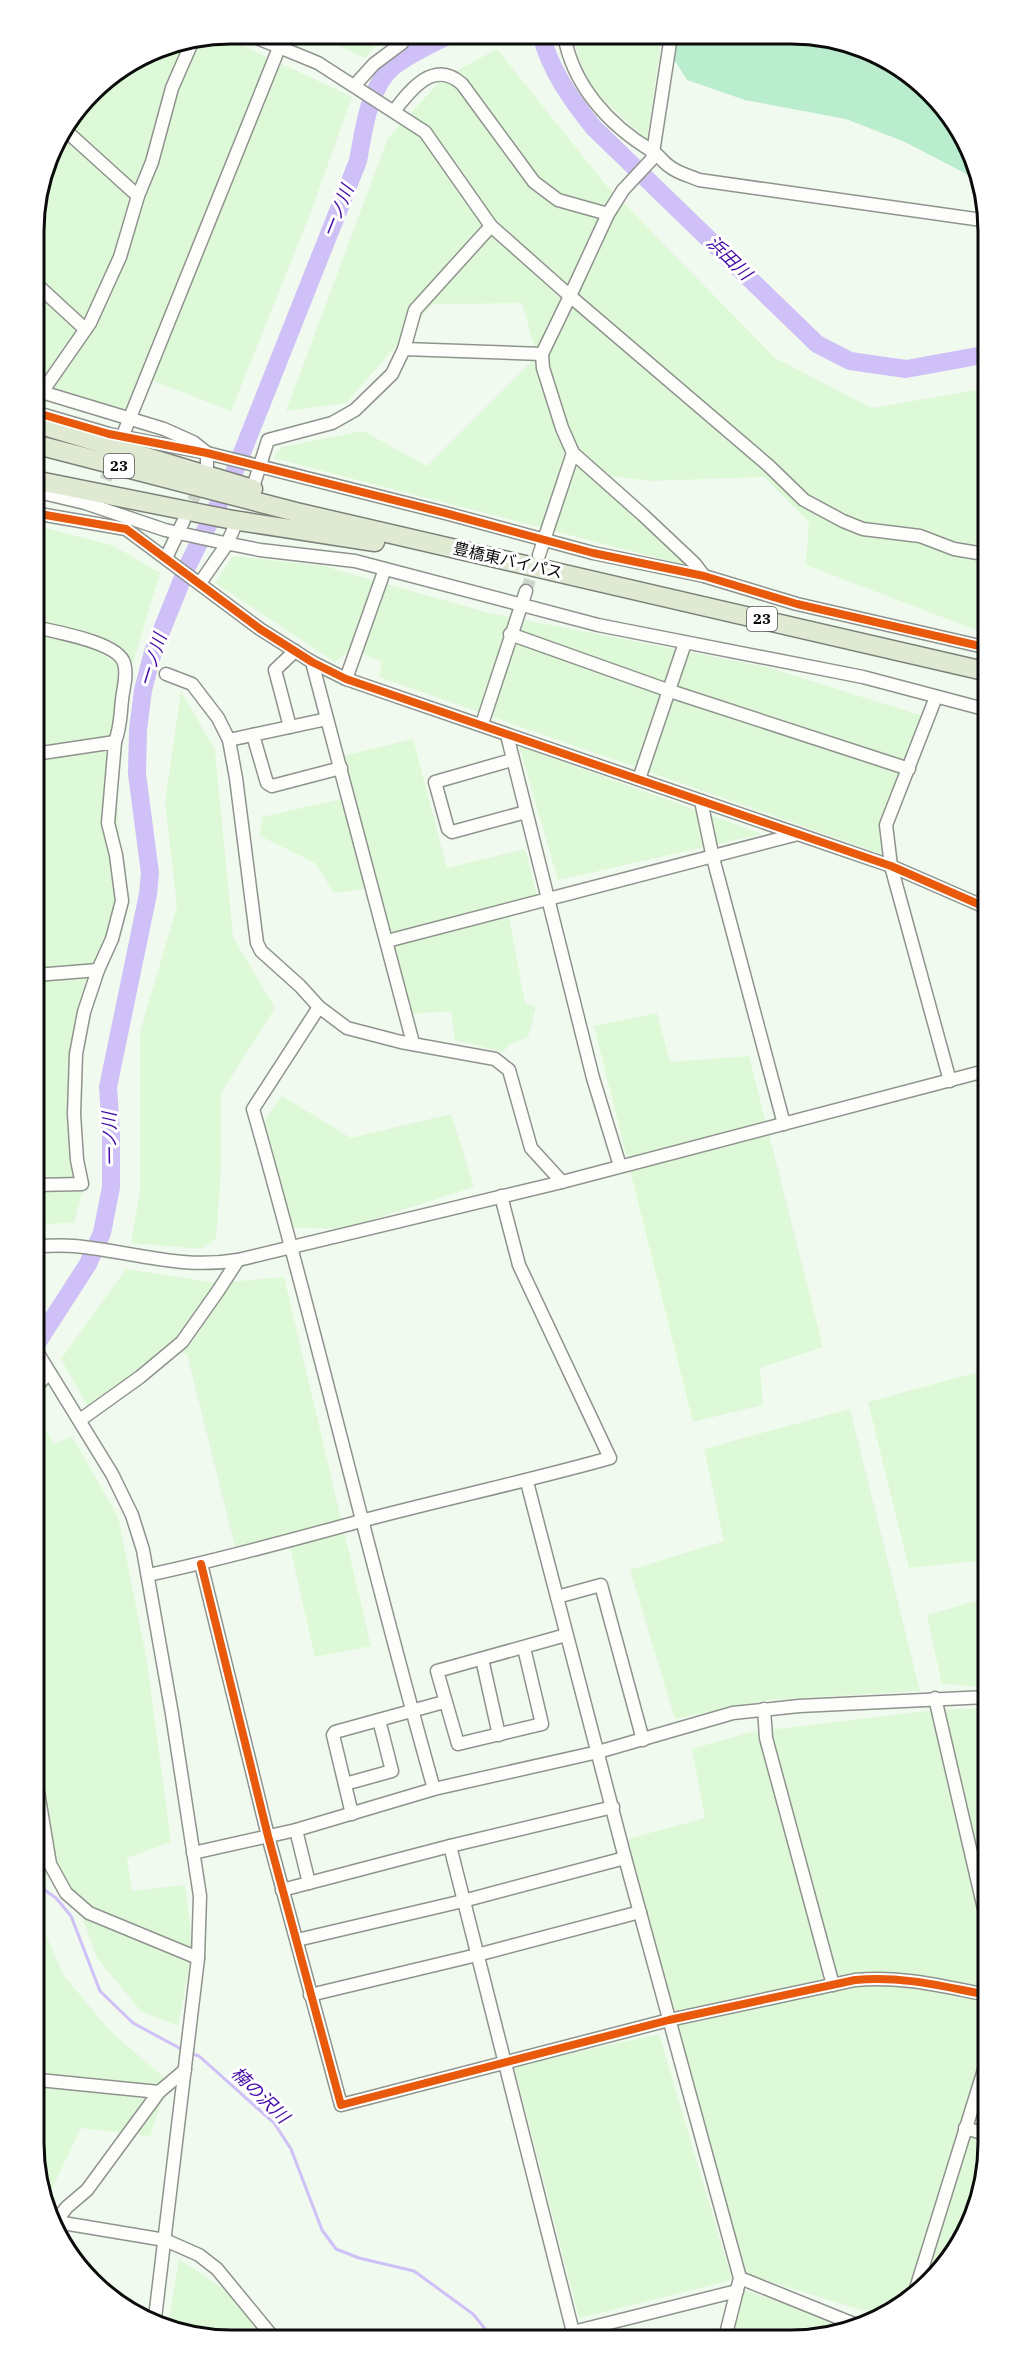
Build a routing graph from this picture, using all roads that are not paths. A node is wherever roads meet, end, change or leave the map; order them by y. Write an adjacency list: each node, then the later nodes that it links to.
1 (271, 43): 6 (street)
2 (280, 43): 6 (street)
3 (402, 43): 8 (street)
4 (565, 43): 11 (street)
5 (670, 43): 11 (street)
6 (279, 46): 8 (street); 24 (street)
7 (189, 48): 12 (street)
8 (356, 86): 9 (street)
9 (391, 109): 13 (street); 15 (street)
10 (70, 135): 12 (street)
11 (653, 155): 13 (street); 14 (street)
12 (138, 196): 18 (street)
13 (608, 214): 17 (street)
14 (978, 219)
15 (491, 226): 17 (street); 19 (street)
16 (44, 291): 18 (street)
17 (570, 296): 20 (street); 40 (street)
18 (85, 329): 21 (street)
19 (404, 349): 20 (street); 29 (street)
20 (542, 354): 27 (street)
21 (44, 382)
22 (44, 392): 24 (street)
23 (44, 415): 28 (street)
24 (127, 424): 28 (street)
25 (44, 426): 30 (highway, 23)
26 (44, 446): 30 (highway, 23)
27 (573, 453): 38 (street); 44 (street)
28 (212, 455): 29 (street); 30 (street)
29 (257, 467): 32 (street); 38 (street)
30 (207, 478): 32 (highway, 23)
31 (44, 482): 35 (highway, 23)
32 (248, 490): 42 (highway, 豊橋東バイパス / 23)
33 (44, 493): 37 (street)
34 (44, 514): 41 (street)
35 (189, 516): 36 (highway, 23); 37 (street)
36 (234, 524): 39 (street); 42 (highway, 23)
37 (180, 533): 39 (street); 41 (street)
38 (544, 540): 42 (street); 44 (street)
39 (224, 543): 43 (street); 45 (street)
40 (978, 553)
41 (168, 560): 45 (street)
42 (539, 561): 54 (highway, 豊橋東バイパス / 23)
43 (385, 569): 47 (street); 56 (street)
44 (704, 576): 51 (street)
45 (200, 583): 52 (street)
46 (526, 591): 47 (street)
47 (522, 606): 49 (street); 50 (street)
48 (44, 629): 66 (street)
49 (510, 634): 57 (street); 61 (street)
50 (685, 643): 57 (street); 58 (street)
51 (978, 645)
52 (295, 651): 53 (street); 62 (street)
53 (312, 662): 56 (street); 60 (street)
54 (978, 669)
55 (166, 674): 65 (street)
56 (346, 679): 61 (street)
57 (670, 691): 70 (street); 71 (street)
58 (936, 697): 59 (street); 70 (street)
59 (978, 708)
60 (327, 719): 62 (street); 69 (street)
61 (482, 724): 64 (street)
62 (290, 727): 63 (street)
63 (252, 735): 65 (street); 69 (street)
64 (507, 735): 68 (street); 71 (street)
65 (229, 740): 82 (street)
66 (115, 742): 67 (street); 80 (street)
67 (44, 753)
68 (512, 760): 73 (street); 73 (street)
69 (341, 768): 79 (street)
70 (909, 769): 76 (street)
71 (639, 779): 72 (street)
72 (701, 801): 74 (street); 75 (street)
73 (526, 812): 77 (street)
74 (798, 834): 75 (street); 76 (street)
75 (713, 858): 77 (street); 86 (street)
76 (891, 866): 78 (street); 85 (street)
77 (549, 900): 79 (street); 87 (street)
78 (978, 905)
79 (387, 941): 83 (street)
80 (98, 970): 81 (street); 89 (street)
81 (44, 974)
82 (318, 1007): 83 (street); 92 (street)
83 (413, 1042): 88 (street)
84 (978, 1073): 85 (street)
85 (950, 1081): 86 (street)
86 (784, 1124): 87 (street)
87 (620, 1166): 88 (street)
88 (562, 1182): 90 (street)
89 (44, 1185)
90 (501, 1196): 92 (street); 98 (street)
91 (44, 1246): 93 (street)
92 (292, 1247): 93 (street); 99 (street)
93 (237, 1260): 97 (street)
94 (44, 1363): 95 (street)
95 (47, 1368): 96 (street); 97 (street)
96 (44, 1373)
97 (80, 1420): 101 (street)
98 (527, 1482): 99 (street); 102 (street)
99 (363, 1520): 100 (street); 110 (street)
100 (201, 1564): 101 (street); 121 (street)
101 (148, 1575): 123 (street)
102 (557, 1597): 103 (street); 113 (street)
103 (566, 1635): 104 (street); 114 (street)
104 (524, 1648): 105 (street); 112 (street)
105 (482, 1659): 108 (street); 112 (street)
106 (978, 1697): 107 (street)
107 (935, 1698): 109 (street); 126 (street)
108 (444, 1702): 110 (street); 112 (street)
109 (764, 1709): 113 (street); 133 (street)
110 (412, 1711): 111 (street); 116 (street)
111 (378, 1720): 115 (street); 115 (street)
112 (500, 1735)
113 (643, 1740): 114 (street)
114 (598, 1752): 116 (street); 117 (street)
115 (345, 1784): 118 (street)
116 (434, 1789): 118 (street)
117 (613, 1808): 122 (street); 124 (street)
118 (352, 1814): 120 (street)
119 (44, 1828): 132 (street)
120 (296, 1830): 121 (street); 125 (street)
121 (268, 1836): 123 (street); 127 (street)
122 (450, 1846): 125 (street); 128 (street)
123 (193, 1854): 132 (street)
124 (625, 1857): 128 (street); 129 (street)
125 (309, 1883): 127 (street)
126 (978, 1883)
127 (282, 1890): 130 (street)
128 (463, 1901): 130 (street); 131 (street)
129 (640, 1912): 131 (street); 136 (street)
130 (297, 1940): 135 (street)
131 (477, 1955): 135 (street); 137 (street)
132 (198, 1958): 138 (street)
133 (832, 1984): 134 (street); 136 (street)
134 (978, 1993)
135 (310, 1995): 137 (street)
136 (669, 2020): 137 (street); 147 (street)
137 (506, 2063): 153 (street)
138 (185, 2067): 141 (street); 146 (street)
139 (44, 2080): 141 (street)
140 (978, 2087): 142 (street)
141 (159, 2092): 144 (street)
142 (965, 2127): 143 (street); 148 (street)
143 (978, 2132)
144 (59, 2216)
145 (62, 2222): 146 (street)
146 (165, 2240): 150 (street); 152 (street)
147 (740, 2278): 149 (street); 151 (street)
148 (919, 2280)
149 (737, 2291): 154 (street); 155 (street)
150 (156, 2313)
151 (847, 2321)
152 (267, 2330)
153 (573, 2330)
154 (581, 2330)
155 (727, 2330)

